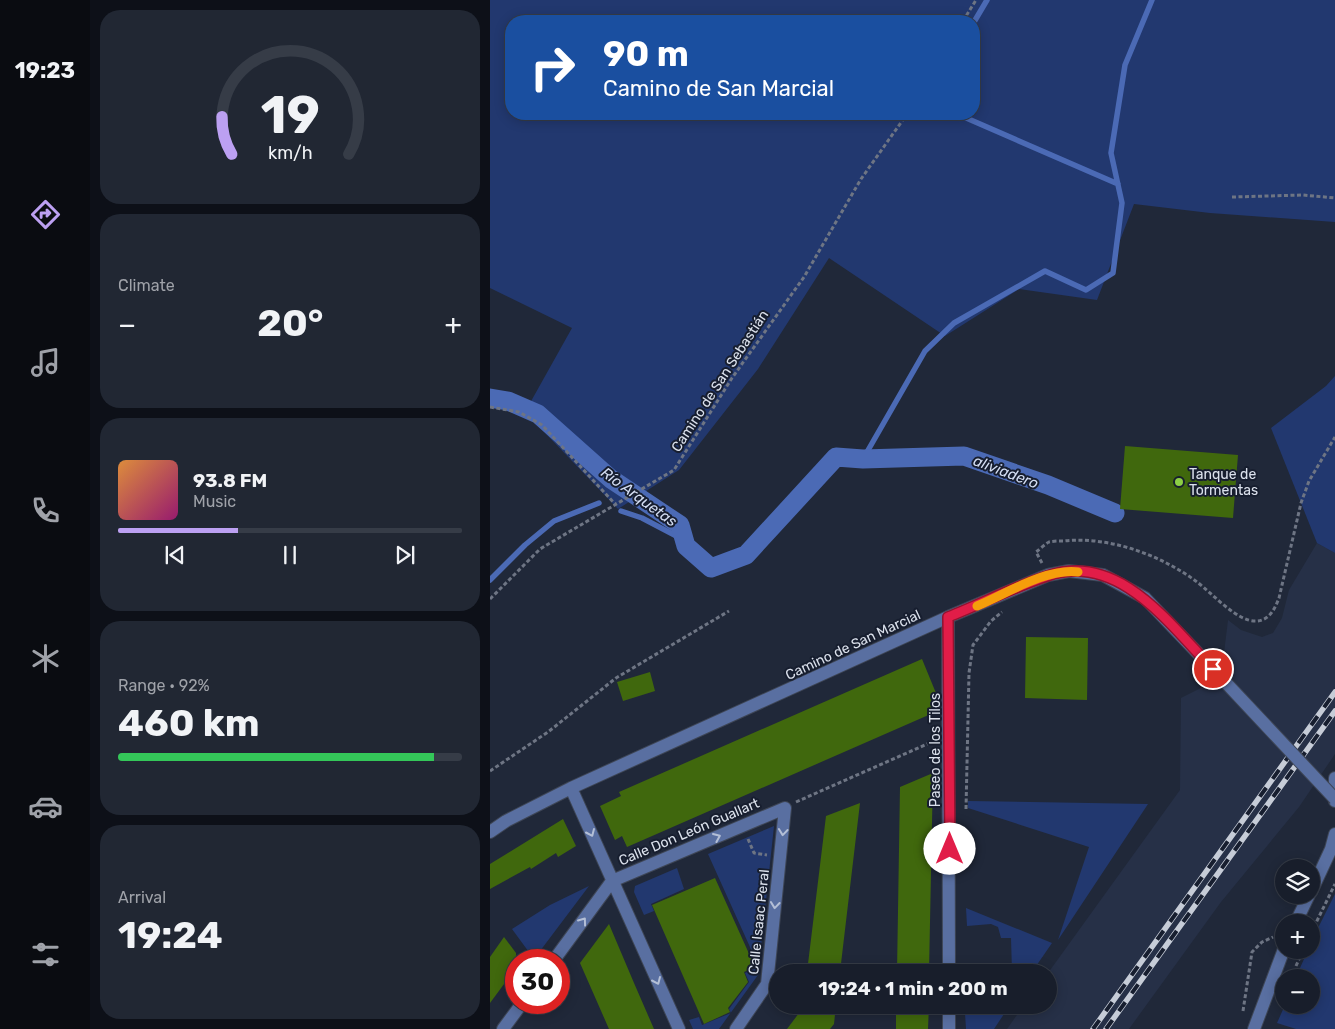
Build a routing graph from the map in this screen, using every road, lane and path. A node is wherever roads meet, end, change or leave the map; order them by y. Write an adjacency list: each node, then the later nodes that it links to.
1 (976, 0): 2 (path)
2 (967, 15)
3 (903, 120): 8 (path, Camino de San Sebastián)
4 (1232, 198): 5 (path)
5 (1335, 198)
6 (490, 407): 8 (path)
7 (1335, 437): 9 (path)
8 (616, 505): 10 (path, Camino de San Sebastián)
9 (1048, 575): 13 (street, Camino de San Marcial); 18 (street, Camino de San Marcial, bridge)
10 (490, 599)
11 (1006, 608): 20 (path)
12 (729, 610): 15 (path)
13 (948, 617): 17 (street, Camino de San Marcial); 32 (street, Paseo de los Tilos)
14 (935, 740): 19 (path)
15 (490, 771)
16 (1335, 778): 18 (street)
17 (571, 788): 21 (street, Camino de San Marcial); 26 (street, one-way to 26)
18 (1335, 800)
19 (791, 809): 26 (street, Calle Don León Guallart, one-way to 19); 38 (street, Calle Isaac Peral, one-way to 38)
20 (966, 811)
21 (490, 832)
22 (1335, 834): 25 (street)
23 (746, 835): 24 (path)
24 (773, 856)
25 (1320, 873)
26 (612, 881): 30 (street, Calle Don León Guallart, one-way to 26); 37 (street, one-way to 37)
27 (1335, 884): 28 (path)
28 (1320, 915)
29 (1275, 936): 35 (path)
30 (562, 949)
31 (1280, 959): 40 (street)
32 (950, 964)
33 (514, 1014): 36 (street)
34 (949, 1014): 39 (street)
35 (1242, 1019)
36 (503, 1029)
37 (679, 1029)
38 (736, 1029)
39 (949, 1029)
40 (1254, 1029)

